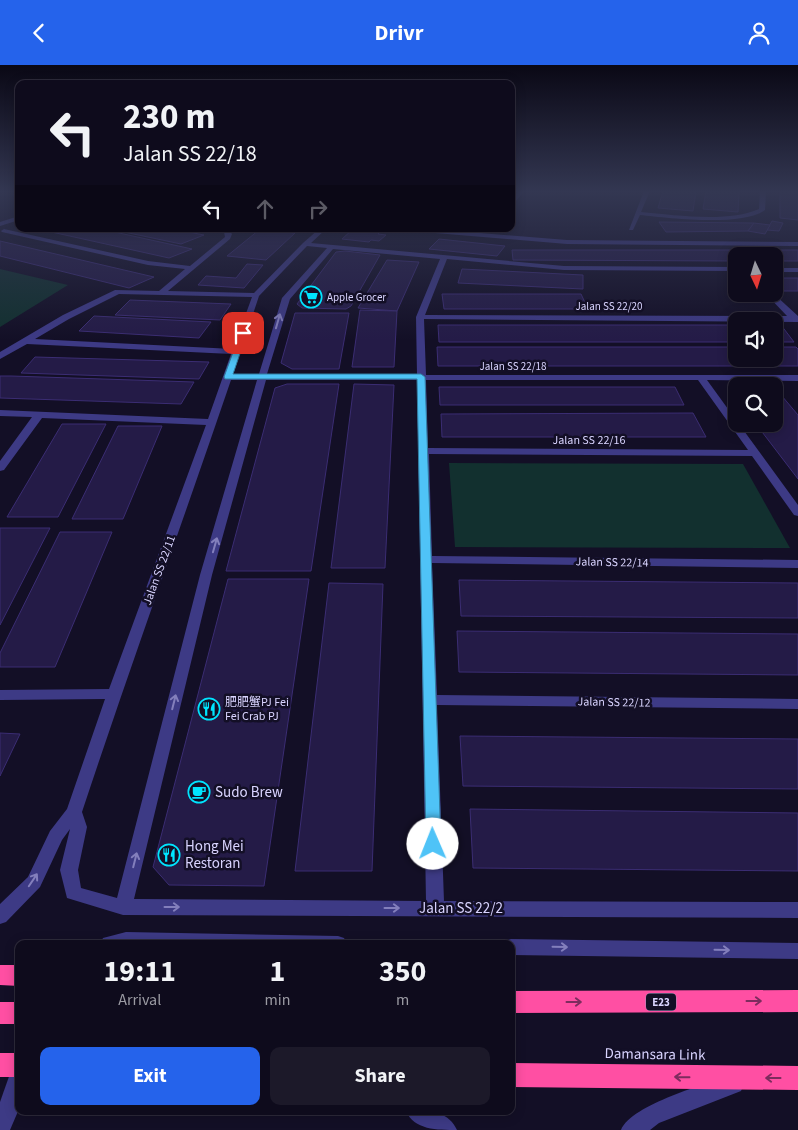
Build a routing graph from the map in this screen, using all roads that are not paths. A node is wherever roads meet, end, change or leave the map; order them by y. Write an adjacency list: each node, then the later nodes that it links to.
1 (48, 241): 9 (street)
2 (225, 241): 9 (street)
3 (309, 241): 5 (street, Jalan SS 22/11)
4 (556, 241): 6 (street)
5 (305, 244): 7 (street); 14 (street, Jalan SS 22/11)
6 (798, 244)
7 (331, 247): 8 (street); 22 (street, one-way to 7)
8 (444, 257): 10 (street); 16 (street)
9 (191, 268): 13 (street)
10 (728, 269)
11 (783, 269): 12 (street)
12 (798, 270)
13 (162, 292): 14 (street); 18 (street)
14 (256, 295): 19 (street, Jalan SS 22/11)
15 (780, 303): 17 (street)
16 (420, 317): 17 (street, Jalan SS 22/20); 23 (street)
17 (797, 319)
18 (25, 341): 19 (street); 20 (street)
19 (237, 351): 21 (street, Jalan SS 22/11)
20 (0, 356)
21 (228, 377): 22 (street, Jalan SS 22/18); 28 (street, Jalan SS 22/11)
22 (262, 377): 23 (street, Jalan SS 22/18); 40 (street, one-way to 22)
23 (421, 377): 24 (street, Jalan SS 22/18); 29 (street)
24 (701, 378): 25 (street, Jalan SS 22/18); 30 (street)
25 (798, 378)
26 (0, 413): 27 (street)
27 (38, 416): 28 (street); 31 (street)
28 (212, 423): 35 (street, Jalan SS 22/11)
29 (423, 451): 30 (street, Jalan SS 22/16); 33 (street)
30 (755, 453): 32 (street)
31 (0, 468)
32 (798, 513)
33 (426, 559): 34 (street, Jalan SS 22/14); 37 (street)
34 (798, 564)
35 (114, 694): 36 (street); 39 (street, Jalan SS 22/11)
36 (0, 695)
37 (429, 700): 38 (street, Jalan SS 22/12); 41 (street)
38 (798, 704)
39 (74, 812): 40 (street, Jalan SS 22/2); 43 (street, Jalan SS 22/11, one-way to 39)
40 (123, 907): 41 (street, Jalan SS 22/2, one-way to 41)
41 (435, 908): 42 (street, Jalan SS 22/2)
42 (798, 910)
43 (0, 916)
44 (515, 947): 45 (street, one-way to 45)
45 (798, 951)
46 (0, 975): 47 (highway)
47 (15, 976)
48 (798, 1001): 49 (highway, E23, one-way to 48)
49 (515, 1002)
50 (0, 1013): 51 (highway)
51 (15, 1013)
52 (0, 1065): 53 (highway)
53 (15, 1065)
54 (515, 1075): 56 (highway, Damansara Link, one-way to 54)
55 (798, 1078): 56 (highway, Damansara Link, one-way to 56)
56 (748, 1079): 61 (street)
57 (15, 1088): 59 (street)
58 (422, 1115): 60 (street)
59 (0, 1127)
60 (446, 1130)
61 (632, 1130)

